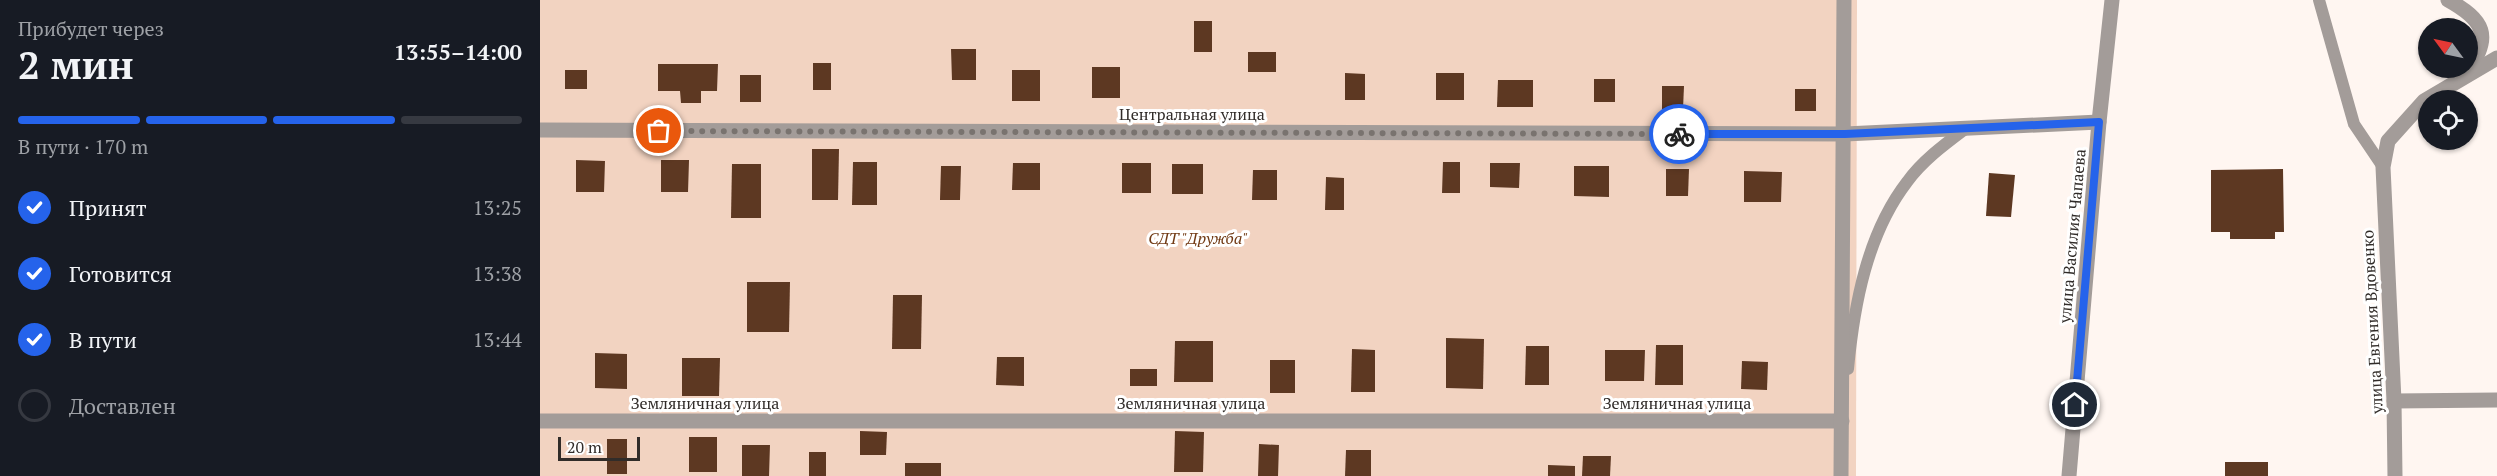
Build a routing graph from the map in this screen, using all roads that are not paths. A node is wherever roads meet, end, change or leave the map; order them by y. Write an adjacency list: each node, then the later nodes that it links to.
1 (1844, 0): 14 (street)
2 (2112, 0): 11 (street, улица Василия Чапаева)
3 (2319, 0): 15 (lane)
4 (2448, 0): 5 (street)
5 (2475, 18)
6 (2478, 21): 7 (street)
7 (2478, 58)
8 (2497, 58): 9 (street, улица Евгения Вдовенко)
9 (2478, 68)
10 (2460, 78): 15 (street, улица Евгения Вдовенко)
11 (2099, 122): 12 (street, Центральная улица); 21 (street, улица Василия Чапаева)
12 (1965, 129): 14 (street, Центральная улица); 18 (lane)
13 (540, 130): 14 (street, Центральная улица)
14 (1845, 134): 18 (street)
15 (2383, 167): 17 (street, улица Евгения Вдовенко)
16 (2497, 400): 17 (street)
17 (2394, 401): 22 (street, улица Евгения Вдовенко)
18 (1842, 420): 19 (street, Земляничная улица); 20 (street)
19 (540, 421)
20 (1841, 476)
21 (2069, 476)
22 (2395, 476)

